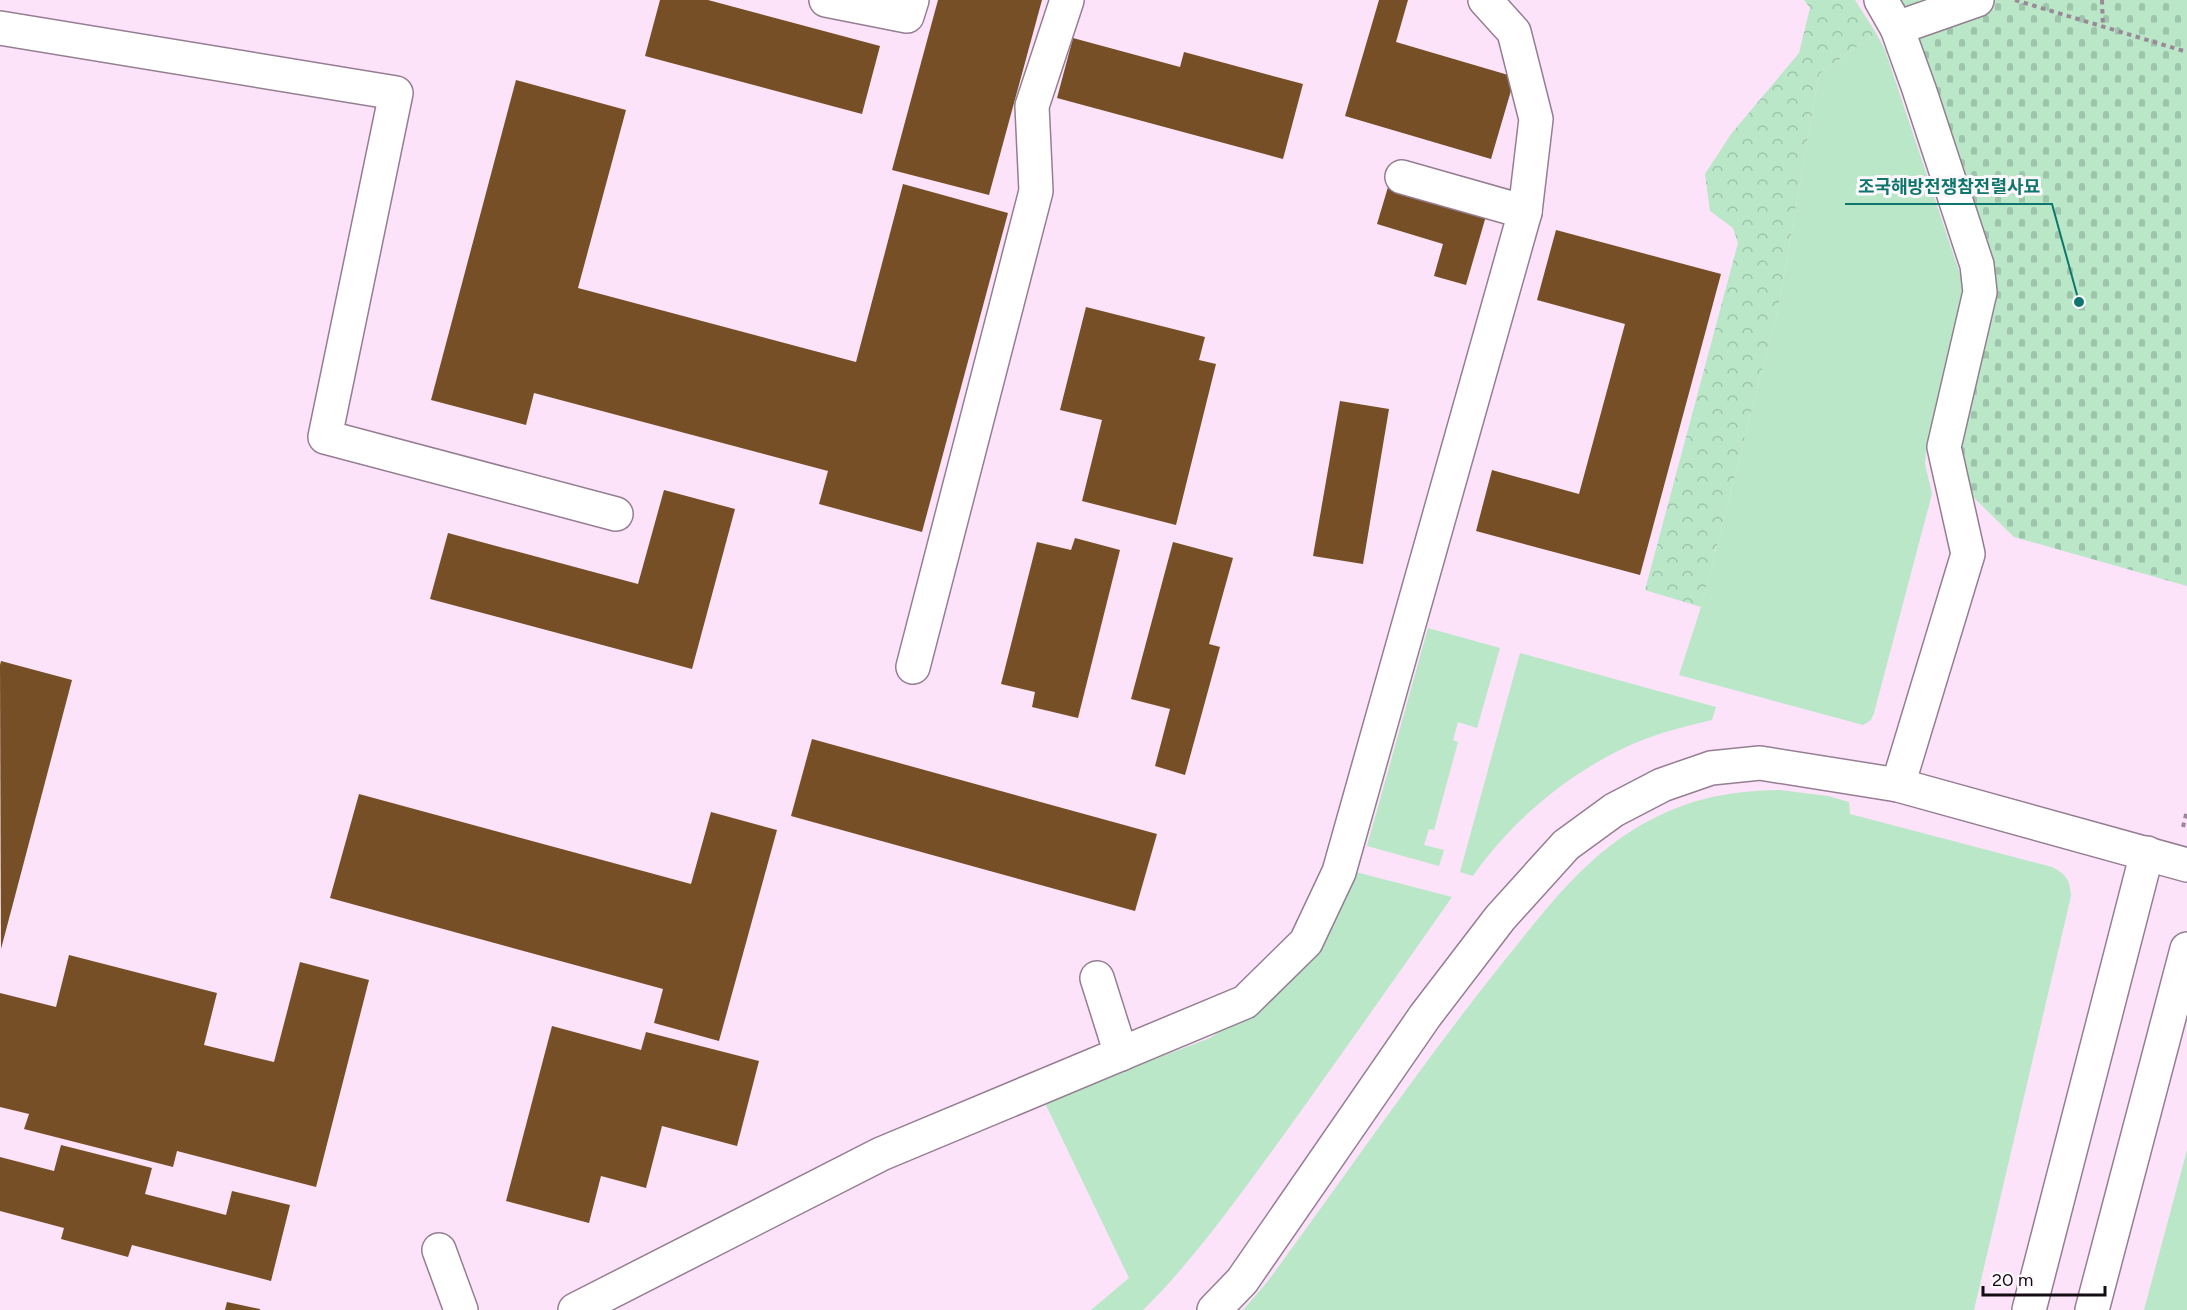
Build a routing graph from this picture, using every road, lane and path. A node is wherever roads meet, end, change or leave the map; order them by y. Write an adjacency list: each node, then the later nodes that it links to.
1 (826, 0): 2 (street)
2 (912, 0)
3 (1066, 0): 17 (street)
4 (1485, 0): 12 (street)
5 (1514, 0): 12 (street)
6 (1977, 0): 9 (street)
7 (2014, 0): 11 (path)
8 (2102, 0): 11 (path)
9 (1889, 14): 18 (street)
10 (0, 28): 16 (street)
11 (2103, 28): 13 (path)
12 (1514, 32): 15 (street)
13 (2187, 52)
14 (1402, 177): 15 (street)
15 (1525, 212): 23 (street)
16 (615, 514)
17 (913, 667)
18 (1898, 785): 19 (street); 27 (street)
19 (2147, 854): 20 (street); 28 (street)
20 (2187, 865)
21 (2187, 949): 29 (street)
22 (1097, 978): 23 (street)
23 (1121, 1054): 26 (street)
24 (440, 1250): 25 (street)
25 (461, 1310)
26 (575, 1310)
27 (1214, 1310)
28 (2029, 1310)
29 (2092, 1310)

